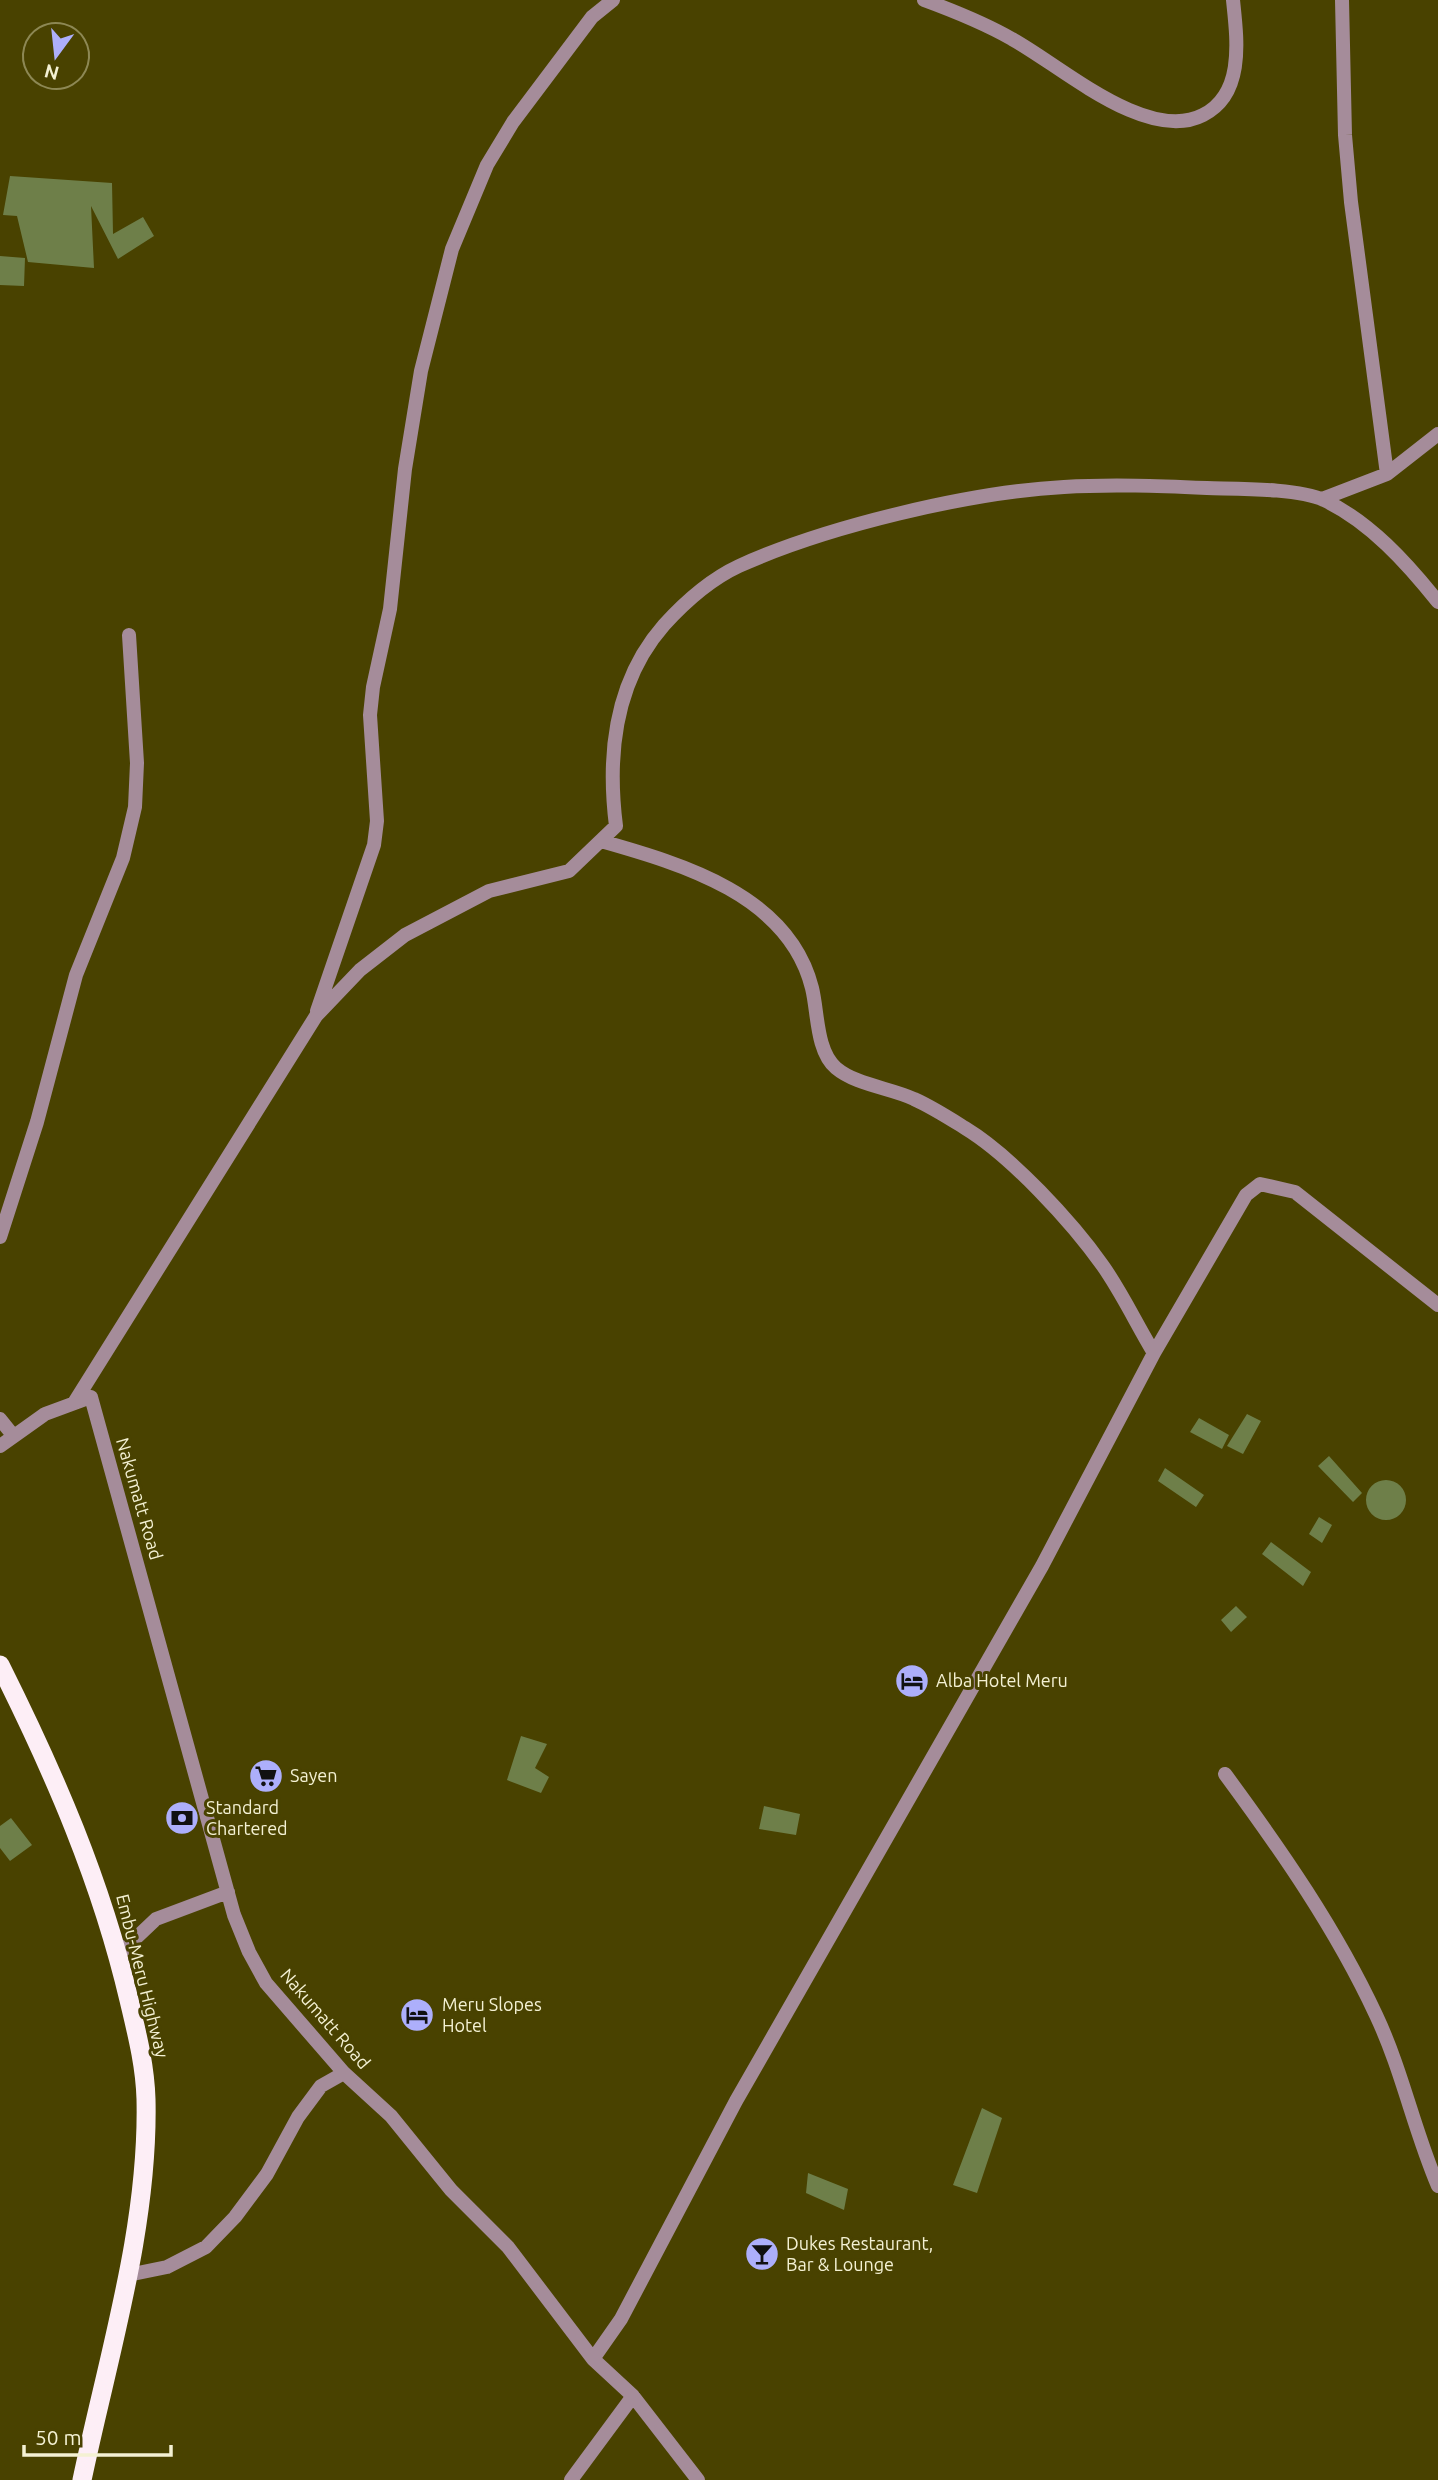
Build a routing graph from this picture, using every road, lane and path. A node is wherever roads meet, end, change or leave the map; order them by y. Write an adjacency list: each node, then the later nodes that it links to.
1 (613, 0): 11 (street)
2 (924, 0): 3 (street)
3 (1233, 0)
4 (1342, 0): 6 (street)
5 (1438, 434): 6 (street)
6 (1388, 474): 7 (street)
7 (1322, 499): 8 (street); 10 (street)
8 (1438, 602)
9 (129, 635): 12 (street)
10 (601, 841): 11 (street); 14 (street)
11 (316, 1016): 15 (street)
12 (0, 1237)
13 (1438, 1305): 14 (street)
14 (1154, 1353): 26 (street)
15 (74, 1403): 17 (street); 21 (street, Nakumatt Road)
16 (0, 1419): 17 (street)
17 (12, 1434): 18 (street)
18 (0, 1446)
19 (0, 1665): 22 (highway, Embu-Meru Highway)
20 (1225, 1774): 24 (street)
21 (228, 1892): 22 (street); 23 (street, Nakumatt Road)
22 (119, 1954): 25 (highway, Embu-Meru Highway)
23 (344, 2073): 25 (street); 26 (street, Nakumatt Road)
24 (1438, 2186)
25 (128, 2275): 28 (highway, Embu-Meru Highway)
26 (593, 2358): 27 (street, Nakumatt Road)
27 (633, 2396): 29 (street); 30 (street, Nakumatt Road)
28 (82, 2480)
29 (571, 2480)
30 (698, 2480)

